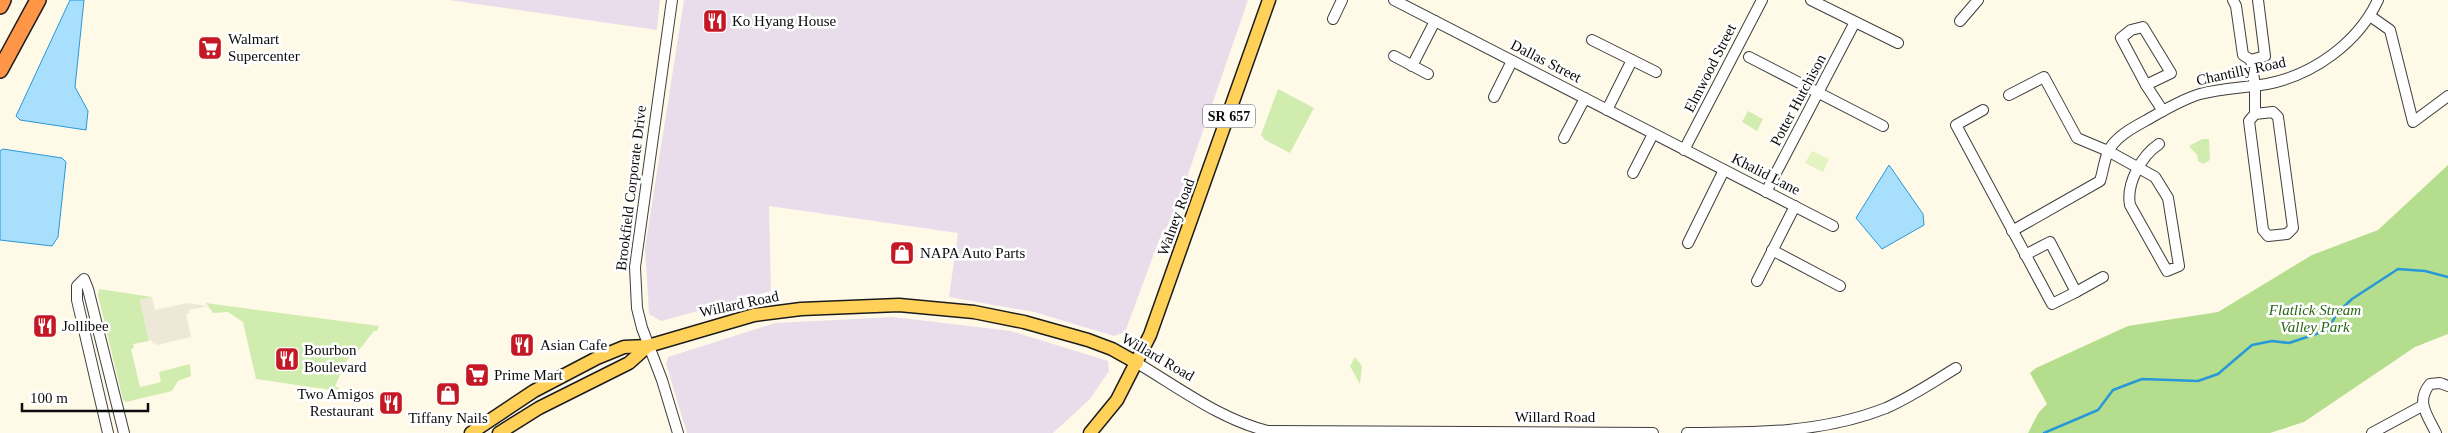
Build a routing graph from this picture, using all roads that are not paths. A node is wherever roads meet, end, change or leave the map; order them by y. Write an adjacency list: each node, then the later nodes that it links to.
1 (3, 0): 13 (highway)
2 (38, 0): 27 (highway)
3 (672, 0): 61 (street, Brookfield Corporate Drive)
4 (1269, 0): 62 (main road, Walney Road / SR 657)
5 (1342, 0): 15 (street)
6 (1394, 0): 16 (street, Dallas Street)
7 (1762, 0): 45 (street, Elmwood Street)
8 (1811, 0): 18 (street)
9 (1978, 0): 17 (street)
10 (2233, 0): 24 (street)
11 (2258, 0): 24 (street)
12 (2378, 0): 14 (street, Chantilly Road)
13 (0, 6)
14 (2370, 16): 31 (street, Chantilly Road); 34 (street)
15 (1332, 19)
16 (1435, 21): 25 (street, Dallas Street); 26 (street)
17 (1960, 21)
18 (1855, 22): 20 (street); 32 (street, Potter Hutchison)
19 (1592, 40): 23 (street)
20 (1898, 43)
21 (1394, 56): 26 (street)
22 (1749, 57): 32 (street)
23 (1632, 60): 28 (street); 37 (street)
24 (2251, 60): 31 (street)
25 (1512, 61): 35 (street); 36 (street, Dallas Street)
26 (1412, 66): 29 (street)
27 (2, 68)
28 (1656, 72)
29 (1428, 74)
30 (2146, 85): 30 (street); 39 (street)
31 (2255, 86): 39 (street, Chantilly Road); 40 (street)
32 (1818, 93): 41 (street); 50 (street, Potter Hutchison)
33 (2009, 95): 46 (street)
34 (2448, 96)
35 (1494, 98)
36 (1584, 98): 37 (street, Dallas Street); 43 (street)
37 (1608, 110): 42 (street, Dallas Street)
38 (1984, 110): 53 (street)
39 (2163, 111): 46 (street, Chantilly Road)
40 (2255, 114): 40 (street)
41 (1883, 126)
42 (1654, 134): 45 (street, Dallas Street); 49 (street)
43 (1564, 138)
44 (2159, 144): 47 (street)
45 (1684, 150): 48 (street, Khalid Lane)
46 (2108, 151): 47 (street); 53 (street, Chantilly Road)
47 (2139, 167): 47 (street)
48 (1724, 170): 50 (street, Khalid Lane); 54 (street)
49 (1633, 173)
50 (1766, 192): 51 (street, Khalid Lane)
51 (1795, 206): 52 (street, Khalid Lane); 55 (street)
52 (1833, 226)
53 (2012, 231): 56 (street)
54 (1688, 243)
55 (1772, 250): 58 (street); 59 (street)
56 (2025, 255): 60 (street); 60 (street)
57 (2102, 277): 60 (street)
58 (1757, 281)
59 (1840, 286)
60 (2076, 292)
61 (648, 346): 62 (main road, Willard Road); 68 (main road, Willard Road); 69 (main road, Willard Road); 70 (street, Brookfield Corporate Drive)
62 (1137, 363): 71 (main road, Walney Road / SR 657); 72 (street, Willard Road)
63 (1956, 368): 73 (street)
64 (2448, 386): 65 (street)
65 (2422, 406): 74 (street); 75 (street)
66 (108, 433): 67 (street)
67 (124, 433)
68 (471, 433)
69 (499, 433)
70 (678, 433)
71 (1090, 433)
72 (1653, 433)
73 (1687, 433)
74 (2372, 433)
75 (2436, 433)

